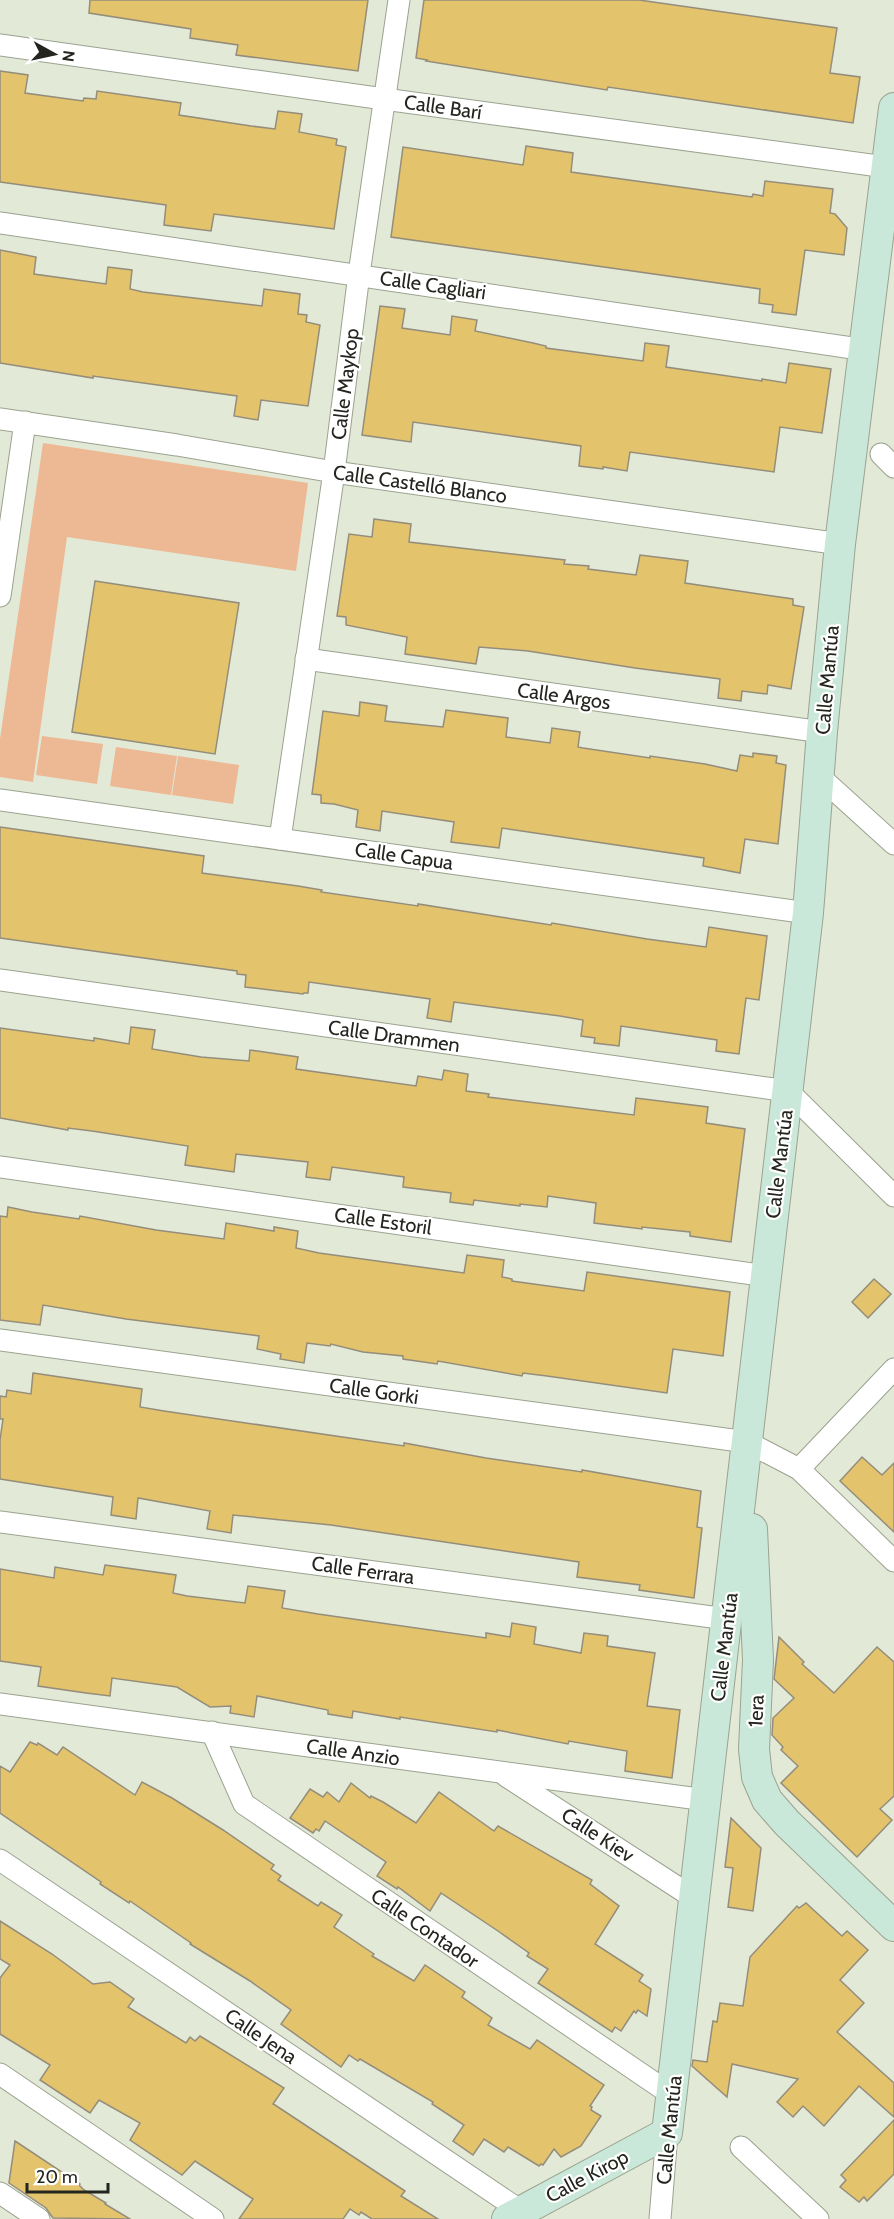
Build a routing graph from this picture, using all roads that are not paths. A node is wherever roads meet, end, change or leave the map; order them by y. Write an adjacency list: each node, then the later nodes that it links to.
1 (399, 0): 3 (street, Calle Maykop)
2 (0, 45): 3 (street, Calle Barí)
3 (384, 99): 5 (street, Calle Barí); 7 (street, Calle Maykop)
4 (894, 108): 5 (street, Calle Mantúa)
5 (890, 167): 8 (street, Calle Mantúa)
6 (0, 223): 7 (street, Calle Cagliari)
7 (359, 274): 8 (street, Calle Cagliari); 11 (street, Calle Maykop)
8 (866, 350): 12 (street, Calle Mantúa)
9 (0, 419): 10 (street, Calle Castelló Blanco)
10 (25, 422): 11 (street, Calle Castelló Blanco); 13 (street)
11 (334, 472): 12 (street, Calle Castelló Blanco); 14 (street, Calle Maykop)
12 (840, 544): 15 (street, Calle Mantúa)
13 (0, 596)
14 (306, 659): 15 (street, Calle Argos); 18 (street, Calle Maykop)
15 (822, 732): 16 (street, Calle Mantúa)
16 (819, 776): 19 (street); 20 (street, Calle Mantúa)
17 (0, 800): 18 (street, Calle Capua)
18 (280, 839): 20 (street, Calle Capua)
19 (894, 844)
20 (808, 913): 22 (street, Calle Mantúa)
21 (0, 980): 22 (street, Calle Drammen)
22 (788, 1091): 24 (street); 25 (street, Calle Mantúa)
23 (0, 1167): 25 (street, Calle Estoril)
24 (894, 1196)
25 (766, 1276): 28 (street, Calle Mantúa)
26 (0, 1340): 28 (street, Calle Gorki)
27 (894, 1369): 29 (street)
28 (747, 1442): 29 (street, Calle Gorki); 32 (street, Calle Mantúa); 39 (street, 1era)
29 (799, 1469): 31 (street, Calle Gorki)
30 (0, 1522): 32 (street, Calle Ferrara)
31 (894, 1561)
32 (727, 1619): 36 (street, Calle Mantúa)
33 (0, 1704): 34 (street, Calle Anzio)
34 (212, 1732): 35 (street, Calle Anzio); 41 (street, Calle Contador)
35 (501, 1772): 36 (street, Calle Anzio); 38 (street, Calle Kiev)
36 (706, 1800): 38 (street, Calle Mantúa)
37 (0, 1860): 45 (street, Calle Jena)
38 (694, 1898): 41 (street, Calle Mantúa)
39 (894, 1926)
40 (0, 2074): 47 (street)
41 (672, 2095): 42 (street, Calle Mantúa)
42 (667, 2133): 45 (street, Calle Kirop); 48 (street, Calle Mantúa)
43 (741, 2147): 49 (street)
44 (0, 2193): 46 (street)
45 (514, 2215)
46 (39, 2219)
47 (213, 2219)
48 (660, 2219)
49 (818, 2219)

